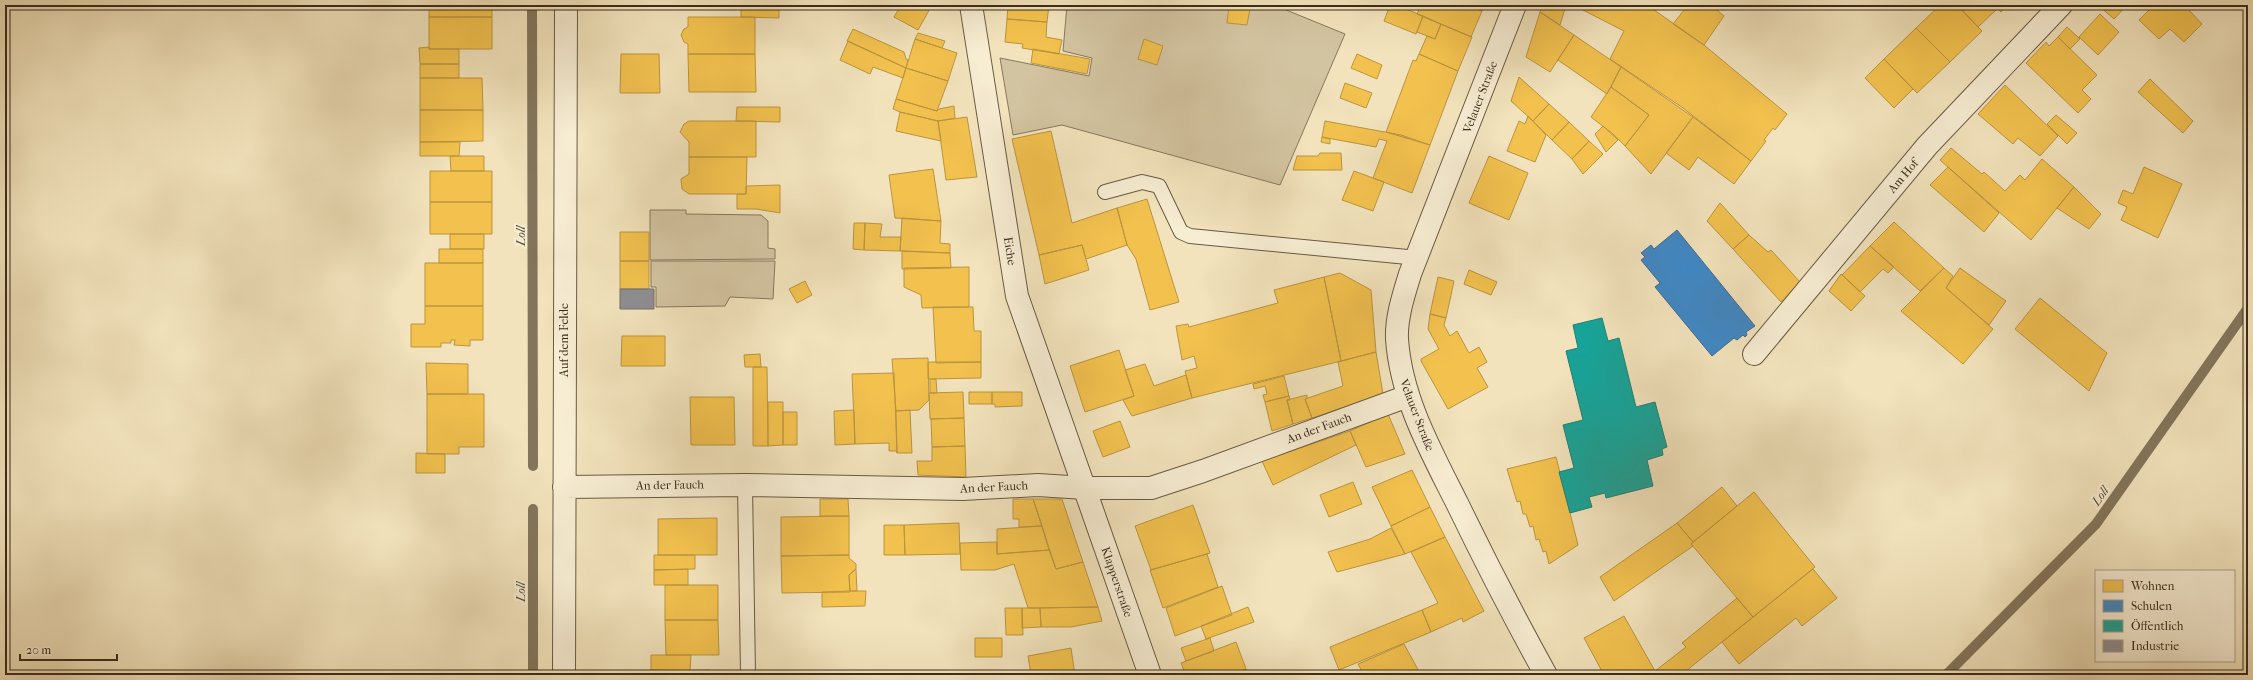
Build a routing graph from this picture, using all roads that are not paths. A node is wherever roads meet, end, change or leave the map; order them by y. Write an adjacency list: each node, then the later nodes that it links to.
1 (566, 5): 10 (street, Auf dem Felde)
2 (971, 5): 11 (street, Eiche)
3 (1516, 5): 6 (street, Velauer Straße)
4 (2061, 5): 7 (street, Am Hof)
5 (1105, 192): 6 (lane)
6 (1418, 258): 8 (street, Velauer Straße)
7 (1754, 354)
8 (1408, 396): 11 (street, An der Fauch); 15 (street, Velauer Straße)
9 (745, 485): 10 (street, An der Fauch); 11 (street, An der Fauch); 13 (lane)
10 (564, 486): 12 (street, Auf dem Felde)
11 (1085, 488): 14 (street, Klapperstraße)
12 (564, 675)
13 (748, 675)
14 (1150, 675)
15 (1546, 675)

